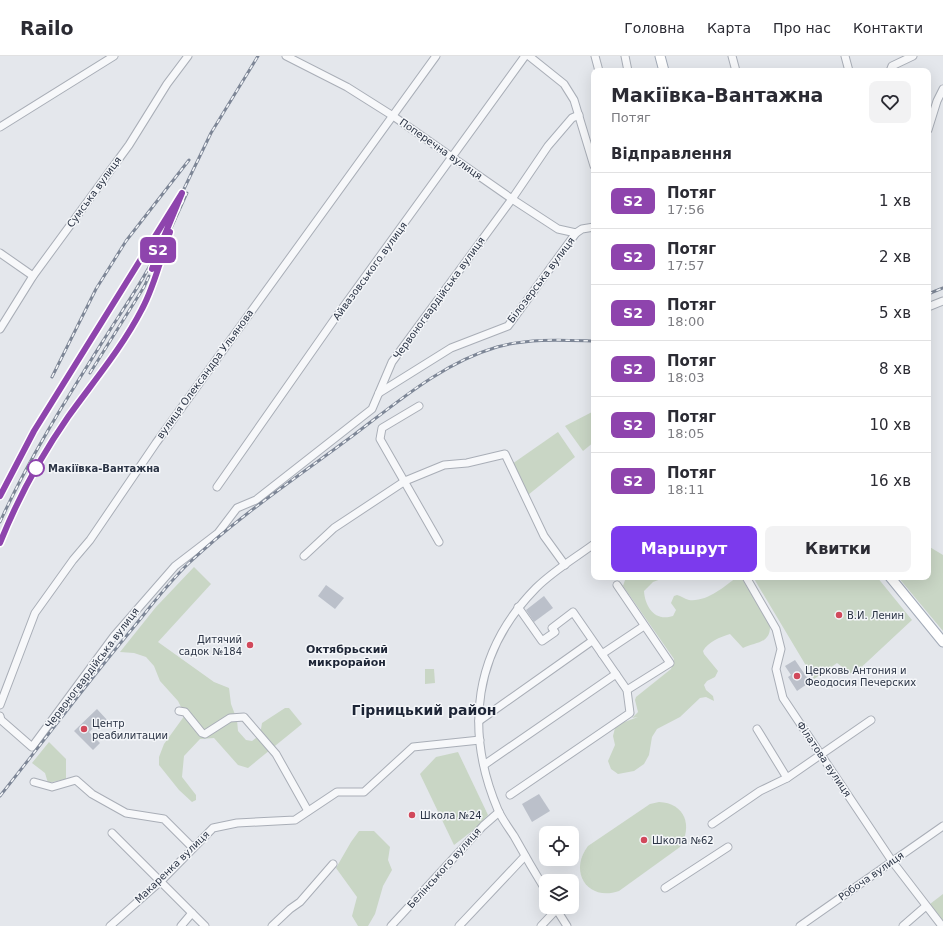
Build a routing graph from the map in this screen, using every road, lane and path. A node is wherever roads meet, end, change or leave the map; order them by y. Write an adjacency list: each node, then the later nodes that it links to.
1 (114, 56): 23 (street)
2 (188, 56): 30 (street, Сумська вулиця)
3 (286, 56): 21 (street, Поперечна вулиця)
4 (436, 56): 21 (street, вулиця Олександра Ульянова)
5 (525, 56): 25 (street, Айвазовського вулиця)
6 (529, 56): 20 (street)
7 (596, 56): 13 (street)
8 (625, 56): 14 (street)
9 (660, 56): 15 (main road)
10 (732, 56): 16 (street)
11 (846, 56): 17 (street)
12 (913, 56): 18 (street)
13 (599, 68)
14 (627, 68)
15 (663, 68)
16 (735, 68)
17 (848, 68)
18 (891, 68)
19 (943, 89): 22 (street)
20 (579, 115): 24 (street); 26 (street, Червоногвардійська вулиця)
21 (393, 116): 25 (street, Поперечна вулиця); 52 (street, вулиця Олександра Ульянова)
22 (931, 119)
23 (0, 126)
24 (591, 156)
25 (452, 158): 26 (street, Поперечна вулиця); 37 (street, Айвазовського вулиця)
26 (512, 199): 28 (street, Поперечна вулиця); 34 (street, Червоногвардійська вулиця)
27 (591, 228): 28 (street)
28 (576, 233): 34 (street, Білозерська вулиця)
29 (0, 253): 30 (street)
30 (33, 276): 33 (street, Сумська вулиця)
31 (943, 301): 32 (street)
32 (931, 306)
33 (0, 329)
34 (379, 393): 54 (street, Червоногвардійська вулиця)
35 (420, 406): 36 (street)
36 (404, 481): 38 (street); 40 (street); 41 (street)
37 (217, 487)
38 (440, 542)
39 (591, 546): 41 (street)
40 (304, 556)
41 (565, 564): 45 (street)
42 (748, 580): 59 (street, Філатова вулиця)
43 (892, 580): 48 (main road)
44 (617, 585): 46 (street)
45 (518, 608): 47 (street); 56 (street)
46 (644, 626): 49 (street); 51 (street)
47 (592, 640): 49 (street); 56 (street)
48 (943, 642)
49 (602, 654): 50 (street)
50 (616, 674): 51 (street); 60 (street)
51 (627, 690): 63 (street)
52 (0, 705)
53 (179, 711): 64 (street)
54 (0, 716)
55 (871, 720): 59 (street)
56 (479, 721): 58 (street)
57 (757, 729): 61 (street)
58 (480, 740): 60 (street); 64 (street, Макаренка вулиця)
59 (820, 754): 61 (street); 72 (street, Філатова вулиця)
60 (484, 765): 65 (street)
61 (786, 778): 66 (street)
62 (34, 782): 70 (street)
63 (510, 795)
64 (308, 811): 70 (street, Макаренка вулиця)
65 (498, 812): 71 (street); 85 (street, Белінського вулиця)
66 (712, 824)
67 (943, 826): 72 (street, Робоча вулиця)
68 (112, 833): 75 (street)
69 (728, 847): 76 (street)
70 (193, 848): 75 (street, Макаренка вулиця)
71 (525, 856): 74 (street); 86 (street)
72 (892, 861): 77 (street, Філатова вулиця); 89 (street, Робоча вулиця)
73 (333, 864): 84 (street)
74 (539, 879)
75 (161, 881): 78 (street); 81 (street, Макаренка вулиця)
76 (665, 888)
77 (926, 906): 90 (street); 91 (street, Філатова вулиця)
78 (192, 913): 82 (street); 83 (street)
79 (551, 914): 87 (street)
80 (560, 914): 88 (street)
81 (110, 926)
82 (181, 926)
83 (205, 926)
84 (272, 926)
85 (391, 926)
86 (459, 926)
87 (541, 926)
88 (567, 926)
89 (800, 926)
90 (903, 926)
91 (942, 926)

